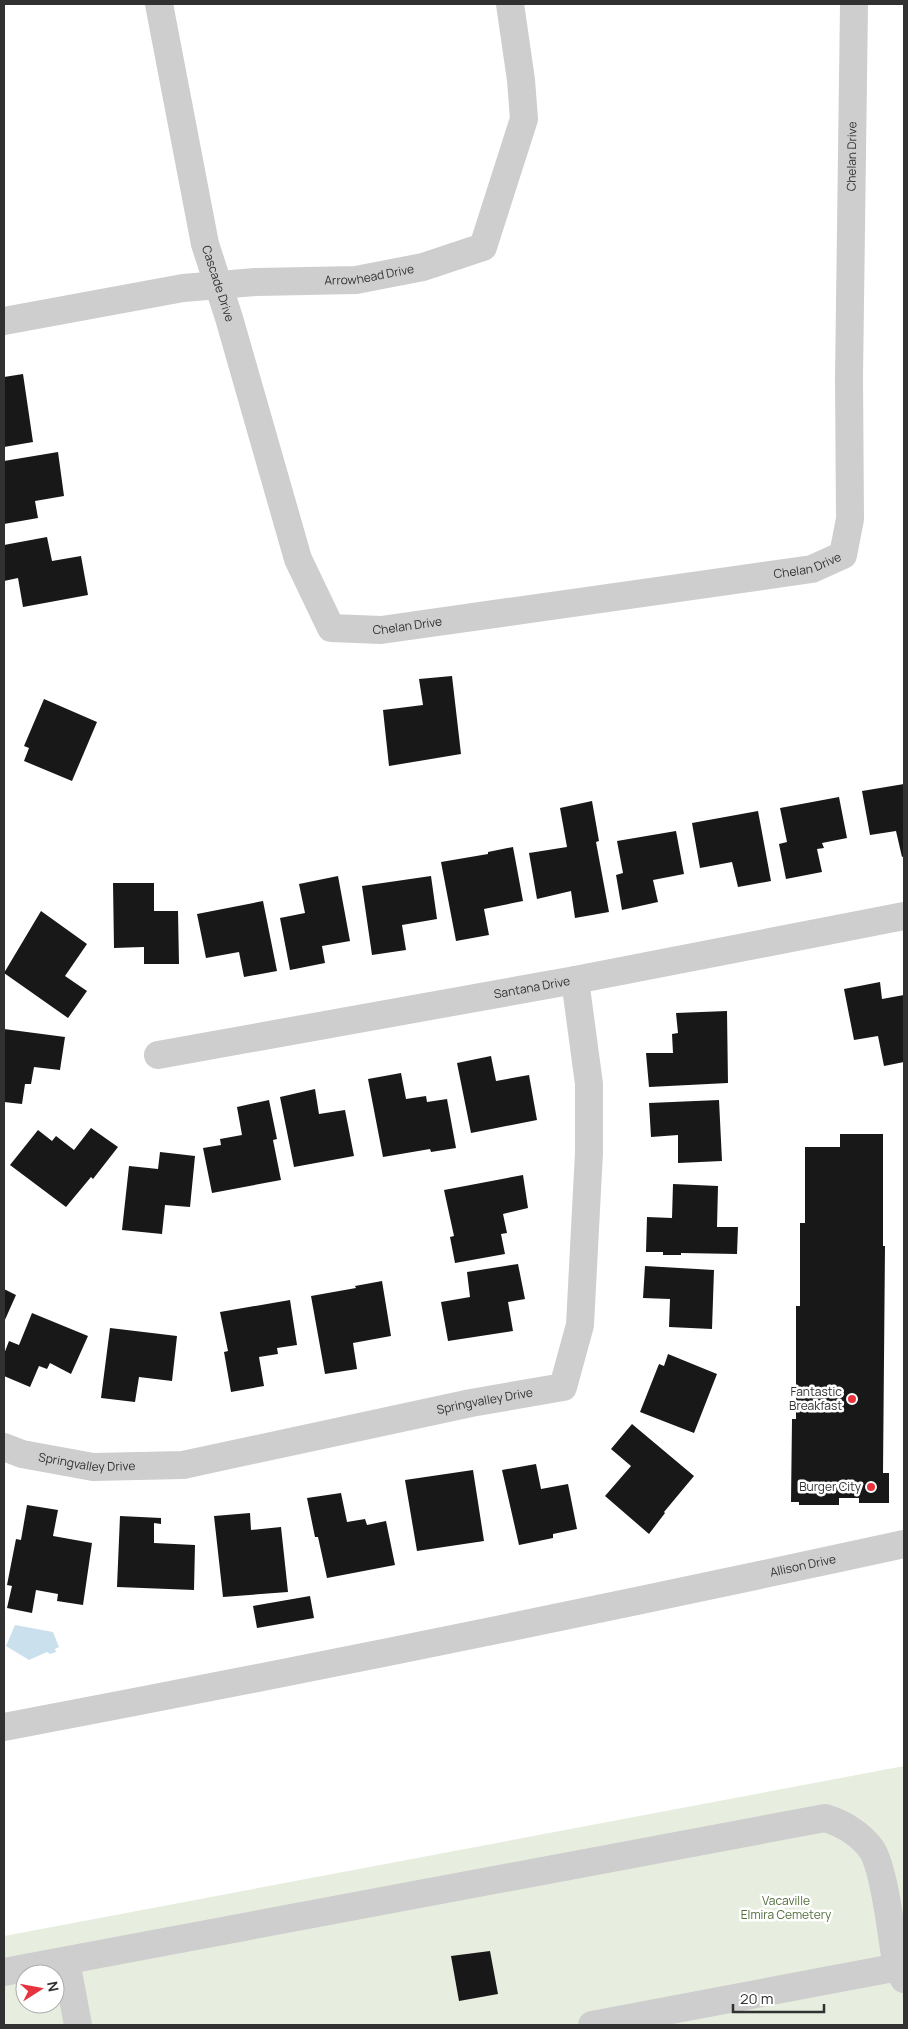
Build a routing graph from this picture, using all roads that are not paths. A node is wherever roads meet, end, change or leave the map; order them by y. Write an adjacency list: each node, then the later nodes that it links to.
1 (159, 4): 4 (street, Cascade Drive)
2 (510, 4): 4 (street, Arrowhead Drive)
3 (854, 4): 6 (street, Chelan Drive)
4 (219, 284): 5 (street, Arrowhead Drive); 6 (street, Cascade Drive)
5 (4, 321)
6 (298, 559)
7 (904, 916): 8 (street, Santana Drive)
8 (574, 980): 9 (street, Santana Drive); 10 (street, Springvalley Drive)
9 (158, 1055)
10 (4, 1447)
11 (904, 1544): 12 (street, Allison Drive)
12 (4, 1727)
13 (66, 1961): 14 (street); 15 (street); 16 (street)
14 (902, 1971): 17 (street)
15 (4, 1972)
16 (78, 2025)
17 (592, 2025)

